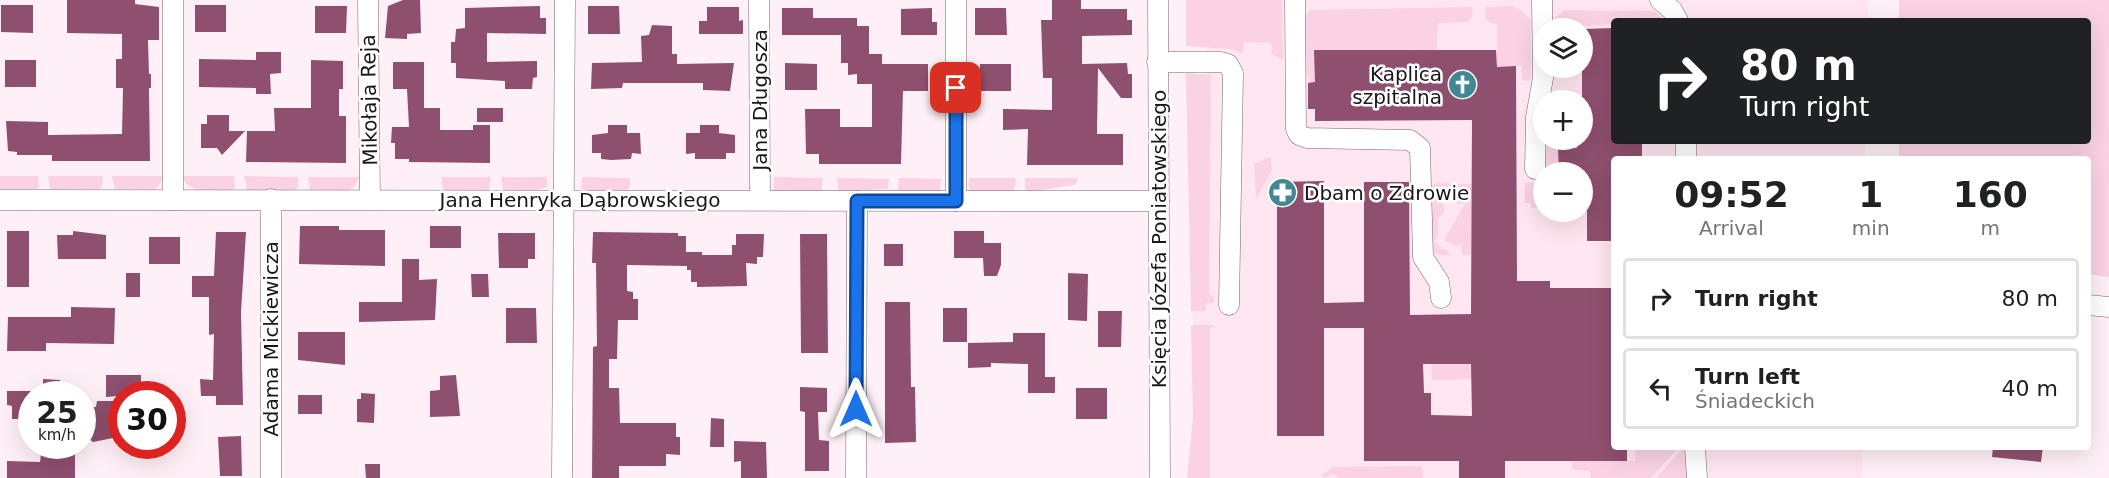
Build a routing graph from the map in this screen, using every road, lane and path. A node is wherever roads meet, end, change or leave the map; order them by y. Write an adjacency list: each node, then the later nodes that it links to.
1 (173, 0): 14 (street)
2 (368, 0): 16 (street, Mikołaja Reja)
3 (565, 0): 17 (street)
4 (759, 0): 18 (street, Jana Długosza)
5 (956, 0): 20 (street)
6 (1158, 0): 11 (street, Księcia Józefa Poniatowskiego)
7 (1295, 0): 22 (street)
8 (1542, 0): 12 (street)
9 (1660, 0): 10 (street)
10 (1676, 18)
11 (1157, 62): 21 (street, Księcia Józefa Poniatowskiego); 23 (street)
12 (1534, 162)
13 (0, 200): 14 (street, Jana Henryka Dąbrowskiego)
14 (173, 200): 15 (street, Jana Henryka Dąbrowskiego)
15 (271, 200): 16 (street, Jana Henryka Dąbrowskiego); 27 (street, Adama Mickiewicza)
16 (370, 200): 17 (street, Jana Henryka Dąbrowskiego)
17 (564, 200): 18 (street, Jana Henryka Dąbrowskiego); 28 (street)
18 (760, 200): 19 (street, Jana Henryka Dąbrowskiego)
19 (857, 201): 20 (street, Jana Henryka Dąbrowskiego); 29 (street)
20 (956, 201): 21 (street, Jana Henryka Dąbrowskiego)
21 (1159, 201): 30 (street, Księcia Józefa Poniatowskiego)
22 (1441, 298)
23 (1229, 305)
24 (2091, 305): 25 (street)
25 (2109, 307)
26 (1695, 450): 31 (street)
27 (271, 478)
28 (562, 478)
29 (856, 478)
30 (1160, 478)
31 (1697, 478)

